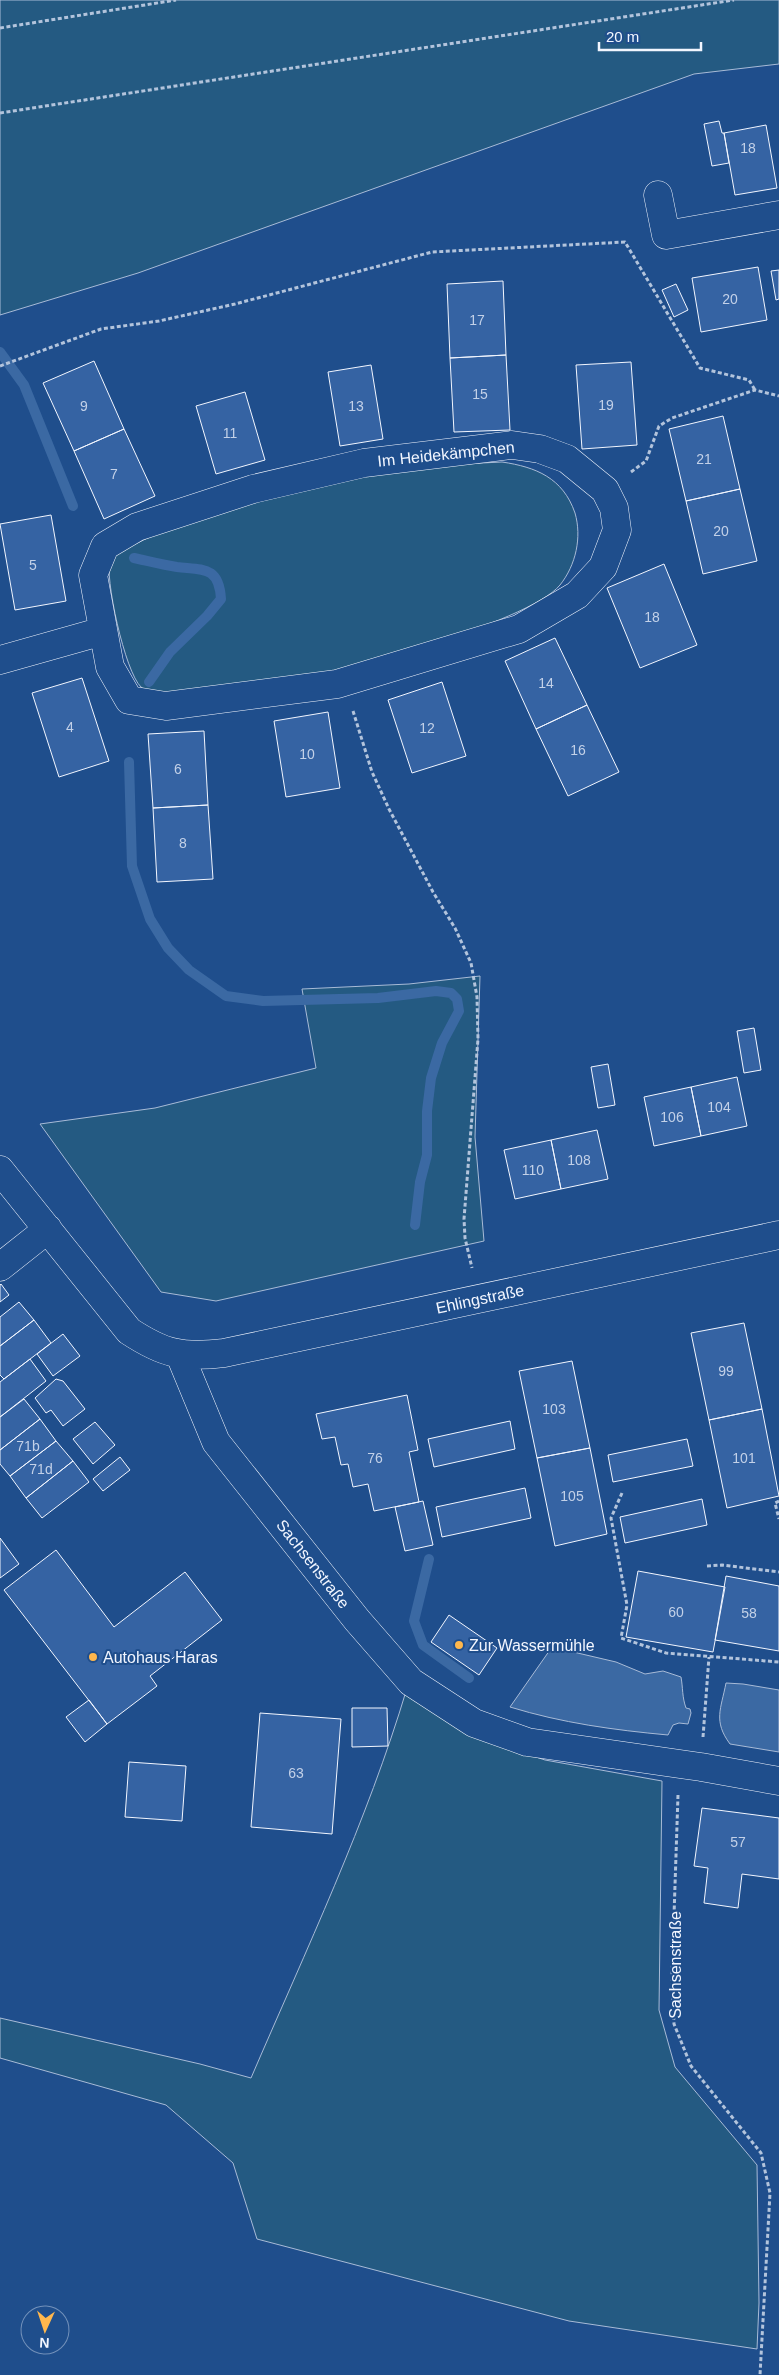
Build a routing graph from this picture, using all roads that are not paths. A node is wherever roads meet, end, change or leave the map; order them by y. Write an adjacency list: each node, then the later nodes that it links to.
1 (658, 195): 2 (street)
2 (779, 215)
3 (103, 631): 3 (street, Im Heidekämpchen); 4 (street)
4 (0, 660)
5 (0, 1170): 6 (street)
6 (48, 1229): 8 (street); 9 (street)
7 (779, 1234): 9 (street, Ehlingstraße)
8 (0, 1267)
9 (180, 1354): 10 (street, Sachsenstraße)
10 (779, 1781)

